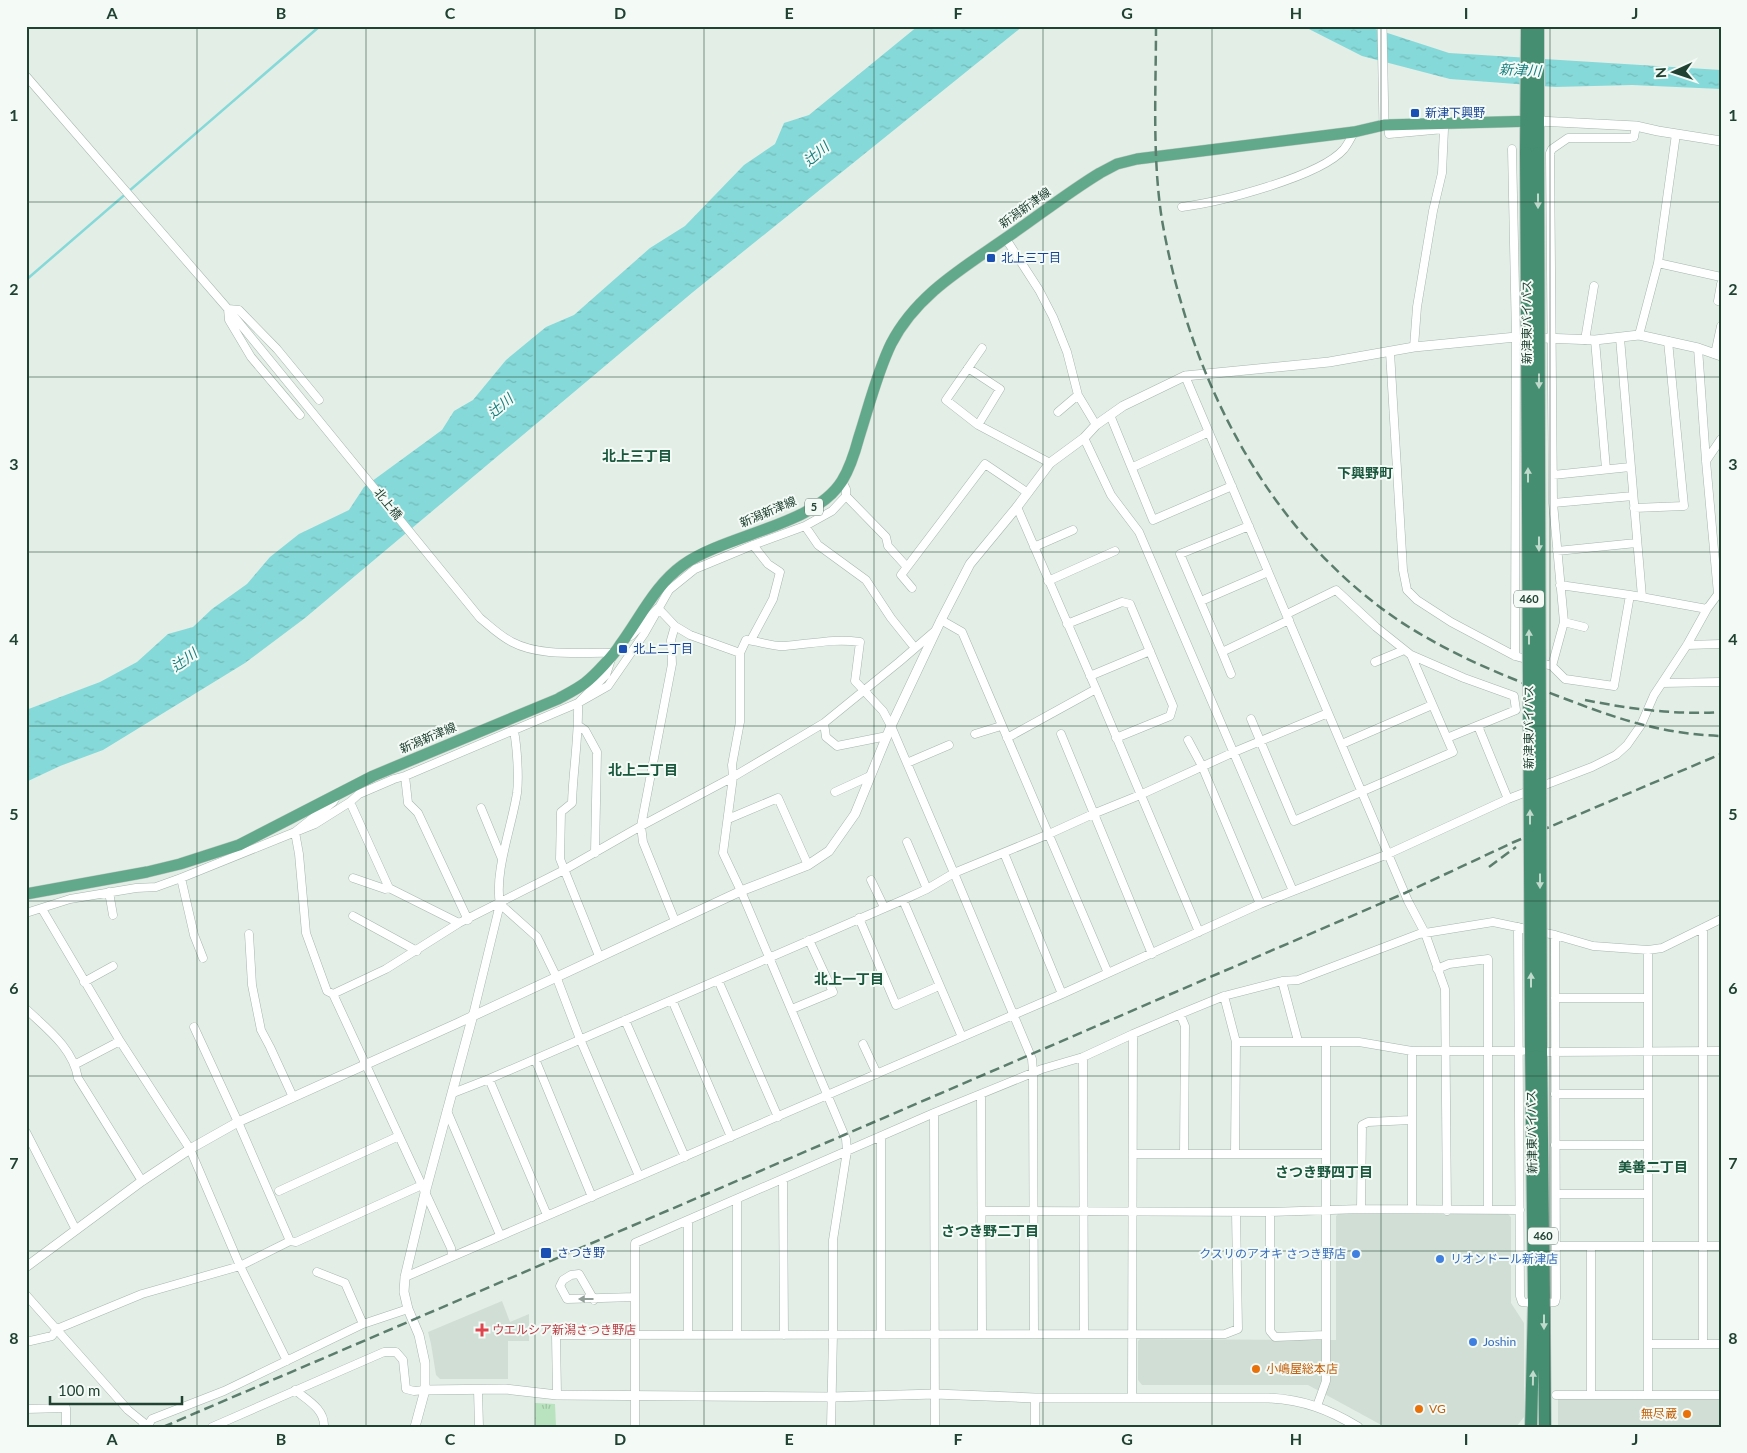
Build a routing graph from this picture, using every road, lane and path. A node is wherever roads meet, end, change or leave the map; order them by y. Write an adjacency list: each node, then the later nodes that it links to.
1 (1382, 26): 7 (street)
2 (1527, 26): 4 (highway, 460)
3 (1538, 26): 4 (highway, 460)
4 (1532, 41): 6 (highway, 460)
5 (26, 76): 20 (street, 北上橋)
6 (1532, 121): 7 (main road, 新潟新津線 / 5); 8 (street); 213 (highway, 新津東バイパス / 460, bridge)
7 (1387, 125): 9 (main road, 新潟新津線 / 5); 28 (street)
8 (1636, 126): 10 (street); 24 (street)
9 (1354, 132): 13 (street); 14 (main road, 新潟新津線 / 5)
10 (1676, 134): 11 (street); 15 (street)
11 (1721, 141)
12 (1512, 149): 23 (street)
13 (1182, 207)
14 (1006, 239): 35 (street); 51 (main road, 新潟新津線 / 5)
15 (1658, 263): 16 (street); 22 (street)
16 (1721, 277)
17 (1721, 284): 19 (street)
18 (1594, 286): 26 (street)
19 (1718, 301)
20 (228, 309): 36 (street); 38 (street); 88 (street, 北上橋)
21 (1721, 326): 32 (street)
22 (1639, 335): 25 (street); 27 (street)
23 (1516, 337): 24 (street); 28 (street); 94 (street)
24 (1552, 338): 26 (street); 50 (street)
25 (1620, 338): 26 (street); 48 (street)
26 (1590, 340): 49 (street)
27 (1668, 341): 30 (street); 58 (street)
28 (1414, 347): 31 (street)
29 (982, 348): 33 (street)
30 (1698, 348): 32 (street); 45 (street)
31 (1390, 352): 34 (street); 94 (street)
32 (1718, 355)
33 (968, 368): 40 (street); 40 (street)
34 (1185, 376): 39 (street); 42 (street)
35 (1078, 395): 37 (street); 41 (street)
36 (319, 400)
37 (1058, 412)
38 (300, 415)
39 (1110, 415): 41 (street); 47 (street)
40 (978, 425): 46 (street)
41 (1096, 425): 43 (street)
42 (1210, 432): 47 (street); 52 (street)
43 (1084, 438): 46 (street); 123 (street)
44 (1721, 439): 45 (street)
45 (1706, 462): 72 (street)
46 (1050, 463): 53 (street)
47 (1133, 467): 52 (street)
48 (1630, 467): 49 (street); 55 (street)
49 (1606, 469): 50 (street)
50 (1553, 475): 56 (street)
51 (842, 481): 54 (street); 88 (main road, 新潟新津線 / 5)
52 (1232, 486): 60 (street)
53 (1028, 493): 57 (street); 67 (street)
54 (846, 496): 59 (street); 67 (street)
55 (1633, 496): 56 (street); 58 (street)
56 (1552, 502): 66 (street)
57 (1017, 507): 64 (street); 80 (street)
58 (1634, 508): 62 (street)
59 (805, 526): 63 (street); 87 (street)
60 (1249, 526): 68 (street); 75 (street)
61 (1073, 530): 64 (street)
62 (1636, 543): 66 (street); 74 (street)
63 (753, 545): 76 (street); 84 (street)
64 (1034, 547): 69 (street)
65 (1115, 551): 69 (street)
66 (1557, 551): 70 (street)
67 (907, 567): 71 (street)
68 (1268, 572): 75 (street); 78 (street)
69 (1048, 581): 81 (street)
70 (1560, 585): 73 (street); 79 (street)
71 (912, 588)
72 (1719, 592): 77 (street)
73 (1630, 595): 74 (street); 96 (street)
74 (1642, 597): 77 (street)
75 (1201, 601): 91 (street)
76 (658, 608): 82 (street); 88 (street); 103 (street)
77 (1706, 609): 86 (street)
78 (1288, 617): 89 (street); 91 (street); 105 (street)
79 (1564, 622): 83 (street); 96 (street)
80 (939, 624): 87 (street); 109 (street); 110 (street)
81 (1067, 624): 90 (street); 98 (street)
82 (675, 626): 92 (street); 138 (street)
83 (1584, 627)
84 (751, 640): 92 (street); 102 (street)
85 (1721, 644): 86 (street)
86 (1687, 645): 100 (street)
87 (915, 648): 102 (street)
88 (616, 650): 103 (street); 129 (main road, 新潟新津線 / 5)
89 (1404, 650): 93 (street); 95 (street)
90 (1150, 651): 98 (street); 117 (street)
91 (1222, 652): 97 (street)
92 (740, 653): 128 (street)
93 (1411, 655): 104 (street); 111 (street)
94 (1515, 656): 96 (street)
95 (1375, 662)
96 (1552, 666)
97 (1230, 674)
98 (1090, 676): 101 (street)
99 (1721, 682): 100 (street)
100 (1662, 683): 133 (street)
101 (1096, 689): 116 (street); 117 (street)
102 (862, 691): 107 (street); 109 (street)
103 (578, 703): 108 (street); 112 (street)
104 (1432, 705): 118 (street); 121 (street)
105 (1328, 713): 120 (street); 121 (street)
106 (1251, 718): 120 (street)
107 (824, 723): 115 (street); 128 (street)
108 (579, 726): 142 (street); 147 (street)
109 (891, 726): 115 (street); 124 (street)
110 (1001, 726): 113 (street); 116 (street)
111 (1478, 726): 118 (street); 133 (street)
112 (514, 731): 126 (street); 145 (street)
113 (976, 734)
114 (1061, 734): 136 (street)
115 (887, 736): 127 (street)
116 (1007, 738): 140 (street)
117 (1116, 738): 132 (street)
118 (1447, 738): 131 (street)
119 (1188, 740): 125 (street)
120 (1260, 741): 123 (street); 131 (street)
121 (1342, 744): 131 (street)
122 (949, 745): 124 (street)
123 (1234, 752): 125 (street); 154 (street)
124 (907, 763): 148 (street)
125 (1202, 766): 132 (street); 160 (street)
126 (405, 776): 134 (street); 168 (street)
127 (870, 776): 130 (street); 146 (street)
128 (733, 777): 137 (street); 138 (street)
129 (338, 792): 139 (street); 157 (main road, 新潟新津線 / 5)
130 (835, 792)
131 (1362, 792): 144 (street)
132 (1140, 795): 136 (street); 173 (street)
133 (1508, 799): 144 (street)
134 (350, 802): 139 (street); 152 (street)
135 (482, 808): 145 (street)
136 (1093, 814): 140 (street); 180 (street)
137 (728, 819): 146 (street); 155 (street)
138 (641, 826): 142 (street); 169 (street)
139 (295, 832): 149 (street); 192 (street)
140 (1049, 834): 143 (street); 186 (street)
141 (907, 842): 153 (street)
142 (594, 853): 147 (street)
143 (1004, 853): 148 (street); 193 (street)
144 (1388, 854): 154 (street); 174 (street)
145 (502, 860): 159 (street)
146 (808, 864): 155 (street)
147 (564, 870): 159 (street); 181 (street)
148 (954, 873): 153 (street); 202 (street)
149 (181, 878): 156 (street); 182 (street)
150 (353, 878): 152 (street)
151 (872, 880): 161 (street)
152 (389, 888): 170 (street)
153 (927, 889): 158 (street)
154 (1293, 890): 160 (street)
155 (741, 891): 169 (street); 183 (street)
156 (110, 892): 162 (street); 164 (street)
157 (26, 894)
158 (903, 900): 161 (street); 191 (street)
159 (500, 904): 168 (street); 187 (street); 201 (street)
160 (1260, 904): 173 (street)
161 (884, 907): 166 (street)
162 (42, 909): 163 (street); 190 (street)
163 (26, 913)
164 (113, 916)
165 (353, 916): 179 (street)
166 (859, 918): 177 (street); 191 (street)
167 (1721, 919): 172 (street)
168 (468, 920): 170 (street)
169 (675, 921): 181 (street)
170 (459, 923): 179 (street)
171 (1518, 927): 174 (street); 176 (street); 213 (street)
172 (1703, 928): 178 (street); 218 (street)
173 (1199, 932): 180 (street)
174 (1424, 933): 185 (street); 189 (street)
175 (250, 934): 232 (street)
176 (1555, 936): 178 (street); 195 (street)
177 (809, 940): 183 (street); 199 (street)
178 (1648, 950): 196 (street)
179 (417, 951): 192 (street)
180 (1152, 954): 186 (street)
181 (599, 956): 187 (street)
182 (203, 958)
183 (769, 958): 188 (street); 199 (street)
184 (113, 966): 190 (street)
185 (1437, 969): 215 (street); 216 (street)
186 (1108, 973): 193 (street)
187 (556, 976): 201 (street); 207 (street)
188 (718, 980): 197 (street); 235 (street)
189 (1282, 981): 194 (street); 209 (street)
190 (84, 982): 208 (street)
191 (939, 986): 206 (street)
192 (333, 994): 223 (street)
193 (1062, 994): 202 (street)
194 (1224, 996): 200 (street); 210 (street)
195 (1556, 998): 196 (street); 213 (street)
196 (1648, 998): 217 (street)
197 (672, 1000): 203 (street); 240 (street)
198 (26, 1009): 222 (street)
199 (792, 1009): 231 (street)
200 (1180, 1014): 205 (street); 247 (street)
201 (473, 1015): 223 (street); 227 (street)
202 (1013, 1015): 206 (street); 224 (street)
203 (625, 1020): 207 (street); 250 (street)
204 (194, 1027): 237 (street)
205 (1133, 1034): 220 (street); 246 (street)
206 (962, 1036): 225 (street)
207 (580, 1039): 221 (street); 251 (street)
208 (120, 1041): 222 (street); 244 (street)
209 (1298, 1041): 210 (street); 211 (street)
210 (1236, 1042): 248 (street)
211 (1326, 1042): 214 (street); 249 (street)
212 (863, 1044): 225 (street)
213 (1536, 1050): 216 (street); 217 (street); 229 (street); 264 (street); 290 (highway, 新津東バイパス / 460)
214 (1412, 1051): 215 (street); 236 (street)
215 (1445, 1051): 216 (street); 269 (street)
216 (1488, 1051): 263 (street)
217 (1648, 1051): 218 (street); 230 (street)
218 (1703, 1051): 219 (street); 280 (street)
219 (1721, 1051)
220 (1084, 1057): 224 (street); 267 (street)
221 (535, 1059): 226 (street); 258 (street)
222 (76, 1064): 252 (street)
223 (365, 1065): 232 (street); 239 (street)
224 (1033, 1072): 228 (street); 266 (street)
225 (877, 1074): 231 (street)
226 (489, 1079): 227 (street); 272 (street)
227 (453, 1093): 233 (street)
228 (981, 1094): 234 (street); 265 (street)
229 (1555, 1094): 230 (street); 242 (street)
230 (1648, 1094): 243 (street)
231 (827, 1096): 235 (street); 245 (street)
232 (293, 1097): 237 (street)
233 (447, 1111): 254 (street); 275 (street)
234 (934, 1113): 241 (street); 297 (street)
235 (778, 1117): 240 (street)
236 (1411, 1120): 261 (street); 262 (street)
237 (238, 1122): 244 (street); 276 (street)
238 (26, 1132): 274 (street)
239 (399, 1136): 254 (street); 255 (street)
240 (731, 1137): 250 (street)
241 (881, 1138): 245 (street); 296 (street)
242 (1556, 1145): 243 (street); 256 (street)
243 (1648, 1145): 257 (street)
244 (190, 1149): 252 (street); 283 (street)
245 (846, 1151): 253 (street); 295 (street)
246 (1133, 1154): 247 (street); 268 (street)
247 (1184, 1154): 248 (street)
248 (1235, 1154): 249 (street)
249 (1326, 1154): 260 (street)
250 (686, 1157): 251 (street)
251 (639, 1176): 258 (street)
252 (142, 1180): 274 (street)
253 (783, 1180): 259 (street); 294 (street)
254 (423, 1189): 276 (street); 282 (street); 286 (street)
255 (279, 1191)
256 (1556, 1194): 257 (street); 277 (street)
257 (1648, 1194): 279 (street)
258 (592, 1197): 272 (street)
259 (736, 1199): 273 (street); 304 (street)
260 (1326, 1209): 261 (street); 271 (street); 305 (street)
261 (1361, 1209): 262 (street)
262 (1412, 1209): 269 (street)
263 (1488, 1210): 264 (street); 269 (street)
264 (1520, 1210): 290 (street)
265 (982, 1211): 266 (street); 298 (street)
266 (1034, 1211): 267 (street); 299 (street)
267 (1084, 1211): 268 (street); 300 (street)
268 (1133, 1211): 270 (street); 301 (street)
269 (1447, 1211)
270 (1236, 1212): 271 (street); 301 (street)
271 (1270, 1212): 305 (street)
272 (547, 1215): 275 (street)
273 (688, 1220): 288 (street); 303 (street)
274 (76, 1230): 284 (street)
275 (500, 1235): 282 (street)
276 (290, 1241): 283 (street)
277 (1556, 1246): 278 (street); 290 (street)
278 (1591, 1246): 279 (street); 318 (street)
279 (1648, 1246): 280 (street); 307 (street)
280 (1703, 1246): 281 (street); 308 (street)
281 (1721, 1246)
282 (452, 1256): 286 (street)
283 (240, 1266): 293 (street); 310 (street)
284 (26, 1267)
285 (317, 1272): 292 (street)
286 (405, 1277): 291 (street)
287 (26, 1295): 293 (street)
288 (635, 1297): 289 (street); 302 (street)
289 (594, 1300): 289 (street, one-way to 289)
290 (1539, 1303): 337 (highway, 新津東バイパス / 460, one-way to 290); 338 (highway, 新津東バイパス / 460, one-way to 338)
291 (408, 1308): 292 (street); 312 (street)
292 (363, 1324): 310 (street)
293 (57, 1329): 306 (street); 326 (street)
294 (784, 1334): 295 (street); 304 (street)
295 (833, 1334): 296 (street); 321 (street)
296 (881, 1334): 297 (street)
297 (934, 1334): 298 (street); 314 (street)
298 (982, 1334): 299 (street)
299 (1034, 1334): 300 (street)
300 (1084, 1334): 301 (street)
301 (1133, 1334): 323 (street)
302 (635, 1335): 303 (street); 315 (street); 316 (street)
303 (688, 1335): 304 (street)
304 (737, 1335)
305 (1325, 1335): 324 (street)
306 (26, 1342)
307 (1648, 1344): 308 (street); 319 (street)
308 (1703, 1344): 309 (street)
309 (1721, 1344)
310 (287, 1361): 326 (street)
311 (295, 1390): 312 (street); 328 (street); 329 (street)
312 (425, 1390): 313 (street); 330 (street)
313 (478, 1390): 315 (street); 331 (street)
314 (935, 1394): 321 (street); 322 (street); 334 (street)
315 (557, 1395): 316 (street)
316 (635, 1395): 321 (street); 332 (street)
317 (1556, 1395): 318 (street)
318 (1591, 1395): 319 (street)
319 (1648, 1395): 320 (street)
320 (1721, 1395)
321 (832, 1397): 333 (street)
322 (1035, 1398): 323 (street); 335 (street)
323 (1132, 1398): 324 (street)
324 (1317, 1406): 336 (street)
325 (26, 1409): 327 (street)
326 (146, 1426)
327 (66, 1427)
328 (212, 1427)
329 (324, 1427)
330 (415, 1427)
331 (479, 1427)
332 (635, 1427)
333 (831, 1427)
334 (935, 1427)
335 (1035, 1427)
336 (1358, 1427)
337 (1531, 1427)
338 (1545, 1427)

